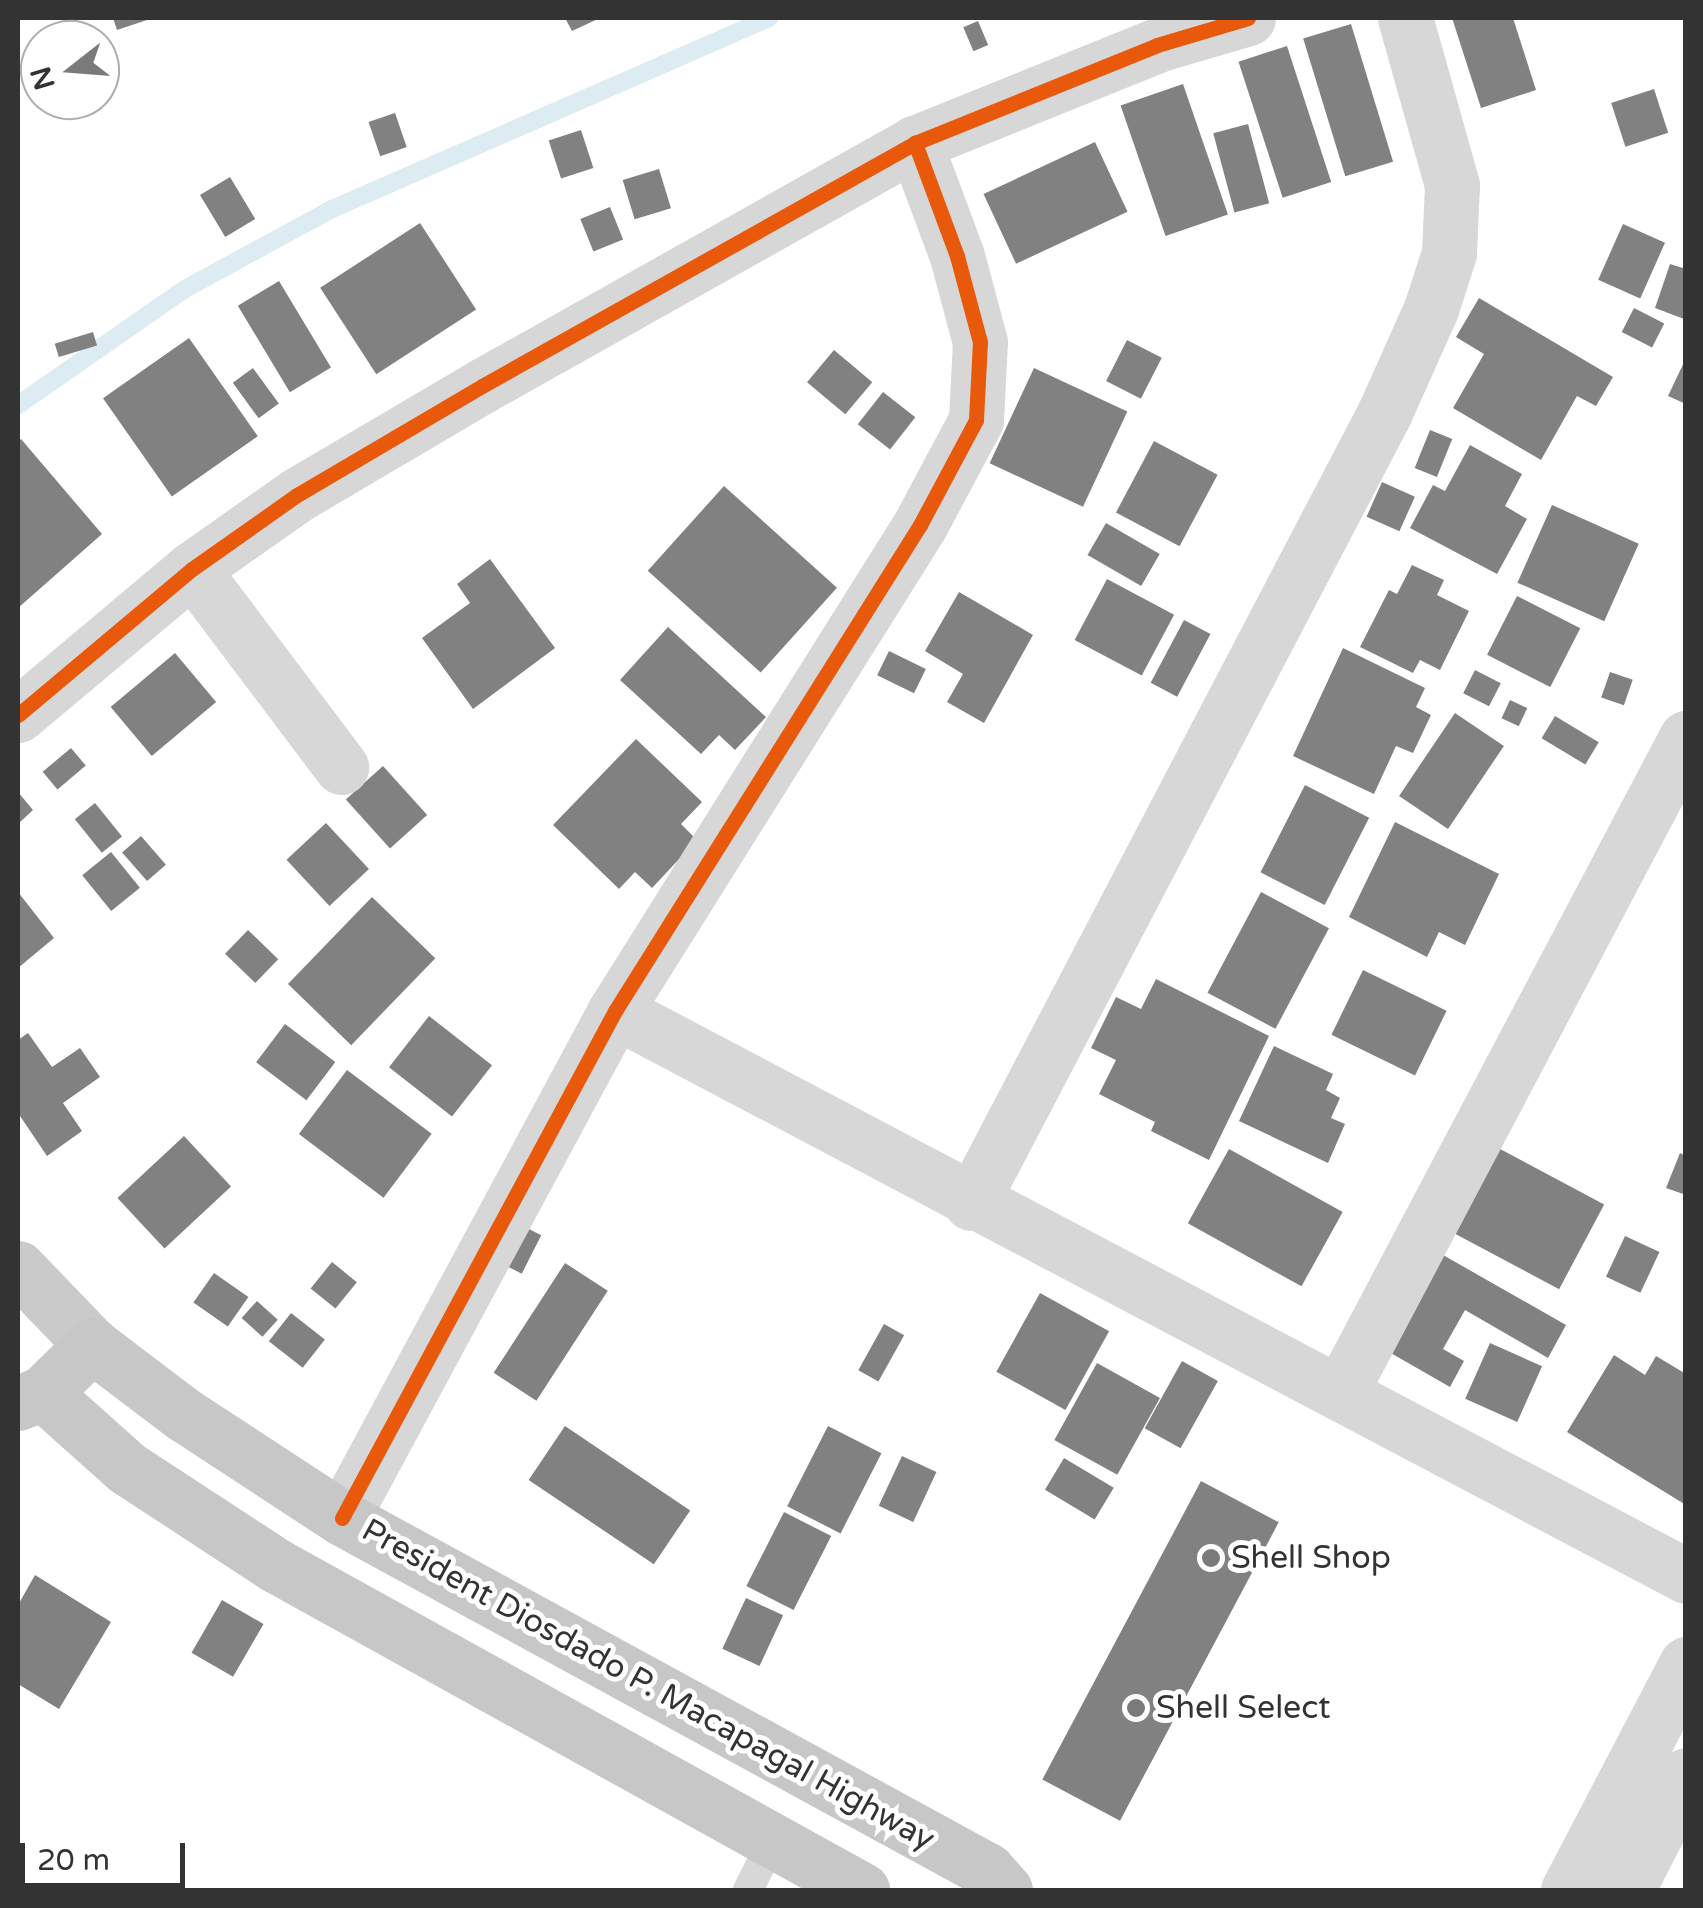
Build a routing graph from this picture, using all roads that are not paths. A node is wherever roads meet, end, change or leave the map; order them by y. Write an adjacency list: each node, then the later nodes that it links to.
1 (1248, 18): 3 (street)
2 (1404, 18): 9 (street)
3 (915, 143): 4 (street); 8 (street)
4 (192, 569): 5 (street); 7 (street)
5 (18, 715)
6 (1686, 738): 13 (street)
7 (341, 767)
8 (615, 1011): 9 (street); 14 (street)
9 (971, 1204): 13 (street)
10 (18, 1268): 11 (main road)
11 (92, 1345): 12 (highway); 14 (highway, President Diosdado P. Macapagal Highway)
12 (26, 1387): 19 (highway)
13 (1340, 1393): 15 (street)
14 (342, 1518): 17 (highway, President Diosdado P. Macapagal Highway)
15 (1686, 1576)
16 (1686, 1664): 23 (street)
17 (809, 1774): 19 (highway); 22 (highway, President Diosdado P. Macapagal Highway)
18 (1686, 1775): 24 (street)
19 (772, 1842): 20 (lane); 21 (highway)
20 (748, 1890)
21 (862, 1890)
22 (1005, 1890)
23 (1568, 1890)
24 (1627, 1890)

